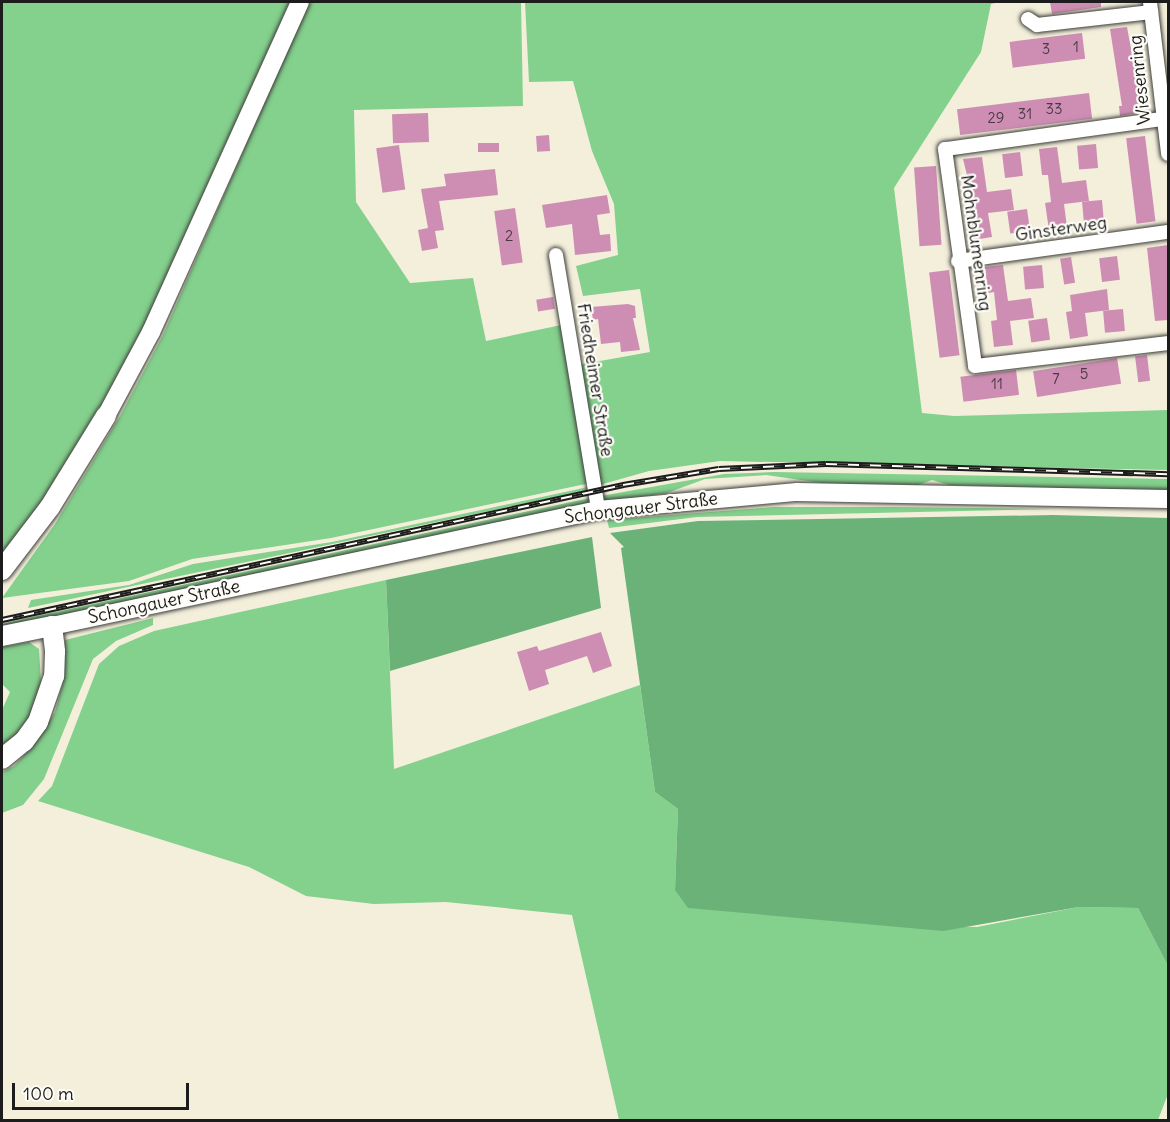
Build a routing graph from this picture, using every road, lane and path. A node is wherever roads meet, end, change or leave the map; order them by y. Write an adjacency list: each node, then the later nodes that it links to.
1 (300, 2): 10 (main road)
2 (1151, 7): 3 (street); 4 (street, Wiesenring)
3 (1028, 19)
4 (1162, 119): 5 (street, Wiesenring); 8 (street, Mohnblumenring)
5 (1168, 154)
6 (1168, 232): 8 (street, Ginsterweg)
7 (556, 255): 12 (street, Friedheimer Straße)
8 (958, 261): 9 (street, Mohnblumenring)
9 (1168, 343)
10 (106, 416): 13 (highway)
11 (1168, 499): 12 (main road, Schongauer Straße)
12 (598, 510): 14 (main road, Schongauer Straße)
13 (2, 570)
14 (51, 626): 15 (highway); 16 (highway)
15 (2, 636)
16 (2, 759)

